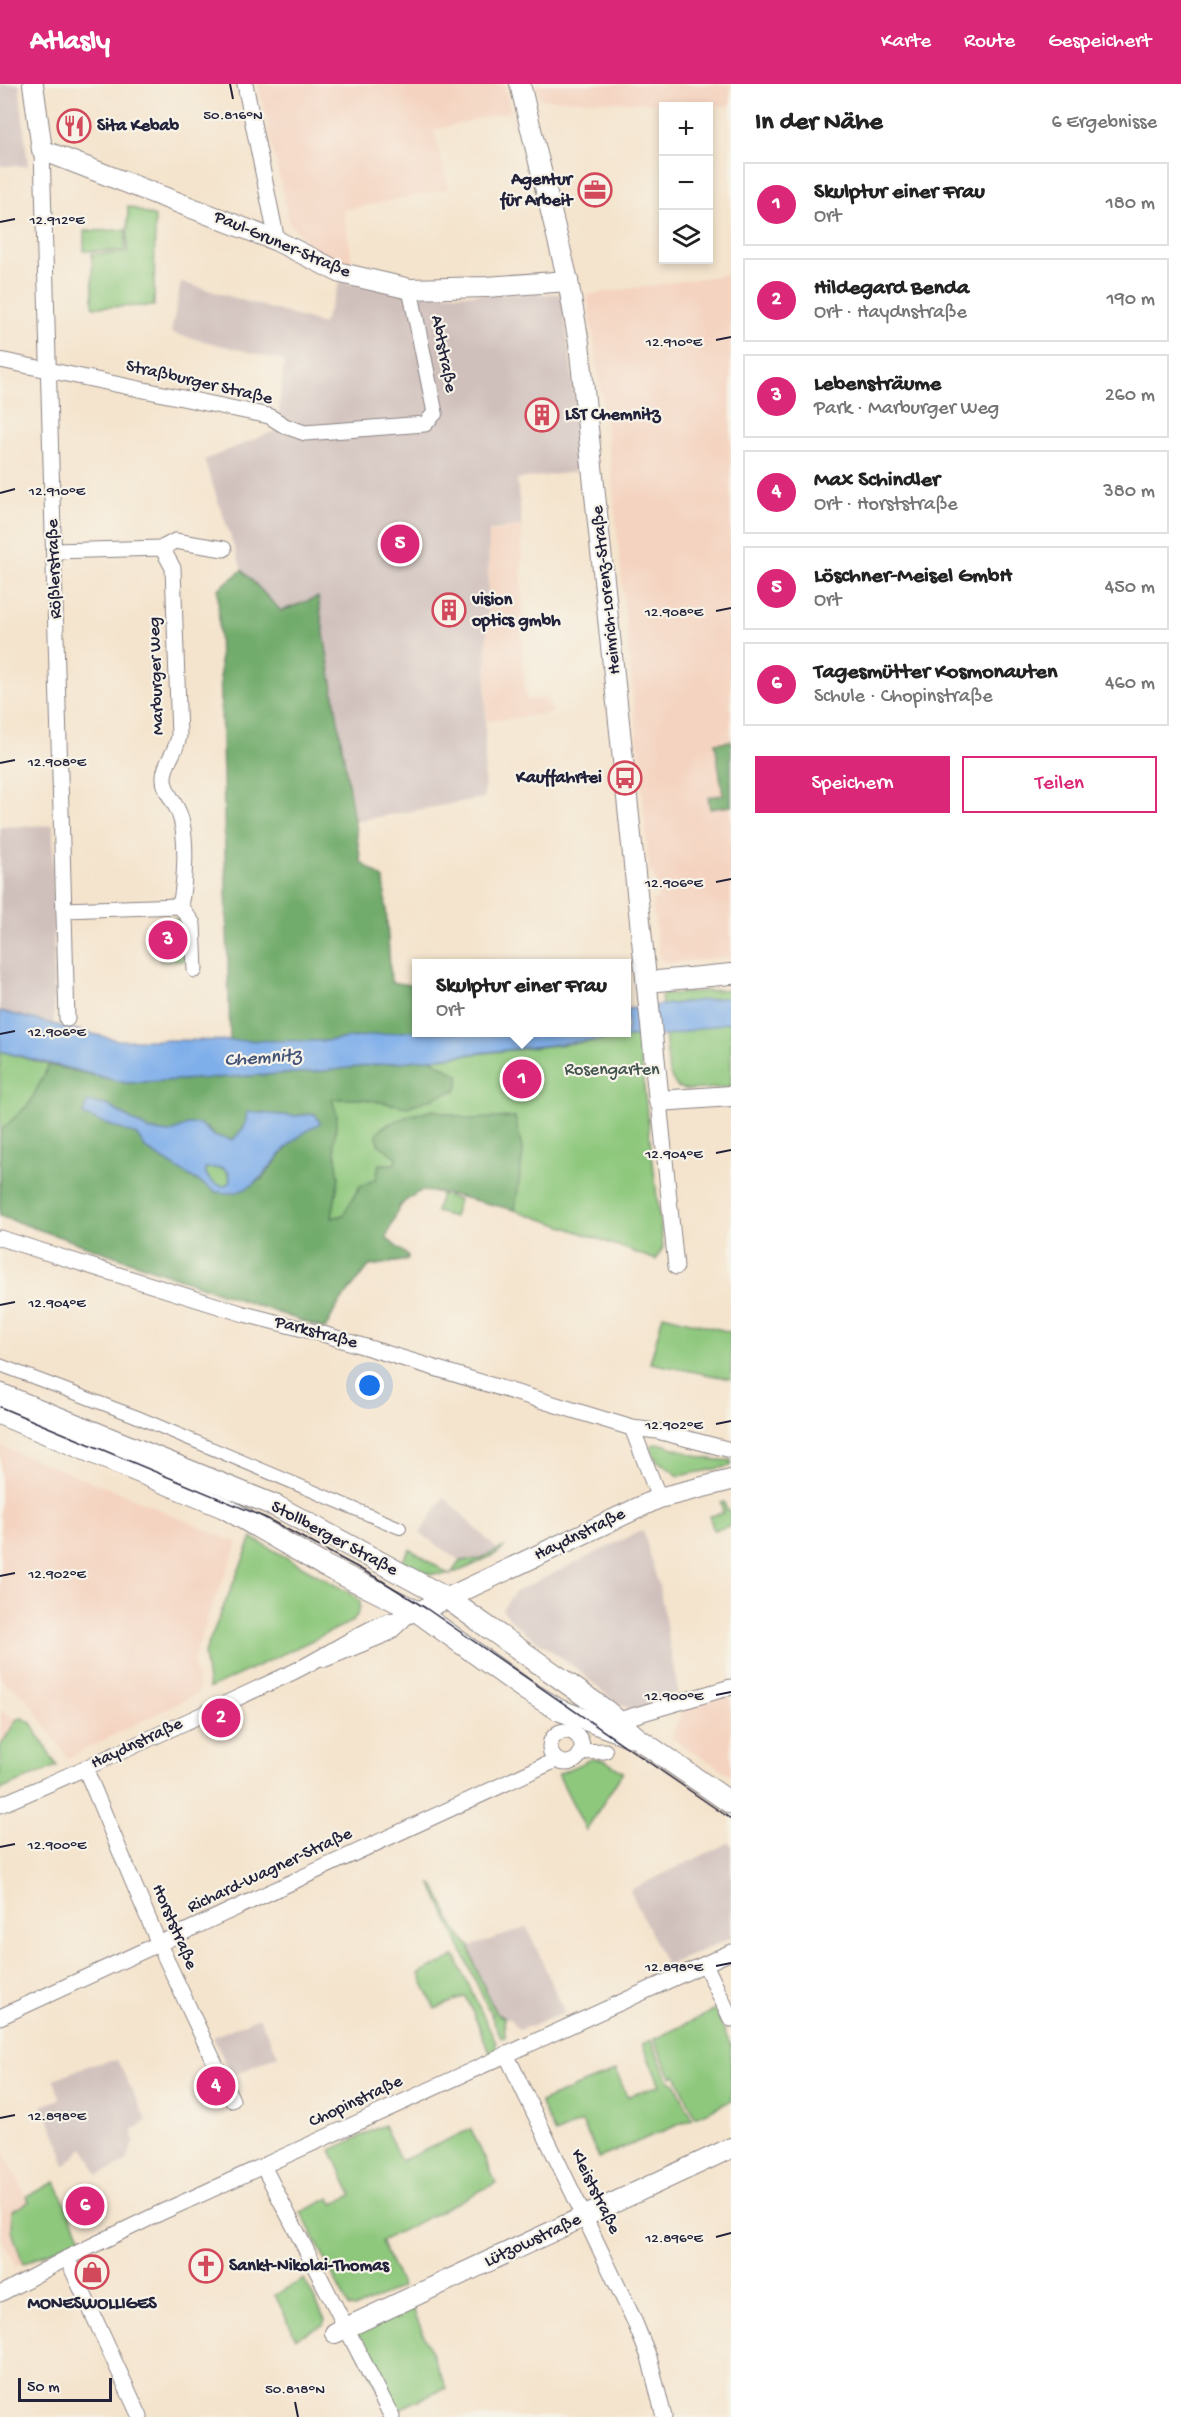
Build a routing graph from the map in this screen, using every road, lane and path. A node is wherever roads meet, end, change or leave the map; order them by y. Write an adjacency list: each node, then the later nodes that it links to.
1 (33, 84): 4 (street, Rößlerstraße)
2 (244, 84): 5 (street)
3 (520, 84): 6 (street, Heinrich-Lorenz-Straße)
4 (42, 150): 5 (street, Paul-Gruner-Straße); 9 (street, Rößlerstraße)
5 (277, 241): 7 (street, Paul-Gruner-Straße)
6 (567, 281): 7 (street, Paul-Gruner-Straße); 18 (street, Heinrich-Lorenz-Straße)
7 (410, 289): 10 (street, Abtstraße)
8 (0, 360): 9 (street, Straßburger Straße)
9 (49, 370): 10 (street, Straßburger Straße); 13 (street, Rößlerstraße)
10 (425, 424)
11 (162, 548): 12 (street); 13 (street); 14 (street, Marburger Weg)
12 (224, 549)
13 (54, 551): 15 (street, Rößlerstraße)
14 (180, 906): 15 (street); 16 (street)
15 (64, 910): 19 (street, Rößlerstraße)
16 (195, 970)
17 (731, 974): 18 (street)
18 (647, 982): 21 (street, Heinrich-Lorenz-Straße)
19 (67, 1019)
20 (731, 1096): 21 (street)
21 (659, 1101): 23 (street)
22 (0, 1238): 27 (street, Parkstraße)
23 (676, 1267)
24 (0, 1365): 31 (street)
25 (0, 1394): 32 (main road, Stollberger Straße)
26 (0, 1414): 33 (main road, Stollberger Straße)
27 (632, 1428): 28 (street, Parkstraße); 30 (street)
28 (731, 1450)
29 (731, 1480): 30 (street)
30 (659, 1498): 32 (street, Haydnstraße)
31 (400, 1528)
32 (448, 1599): 33 (street, Haydnstraße); 35 (main road, Stollberger Straße)
33 (411, 1616): 36 (main road, Stollberger Straße); 40 (street, Haydnstraße)
34 (731, 1687): 35 (street)
35 (619, 1720): 36 (main road, Stollberger Straße)
36 (637, 1738): 41 (main road, Stollberger Straße)
37 (605, 1751): 38 (street, Richard-Wagner-Straße)
38 (581, 1752): 39 (street, Richard-Wagner-Straße); 39 (street)
39 (556, 1760): 45 (street, Richard-Wagner-Straße)
40 (85, 1768): 44 (street, Haydnstraße); 45 (street, Horststraße)
41 (682, 1768): 42 (main road, Stollberger Straße); 43 (main road, Stollberger Straße)
42 (731, 1790)
43 (731, 1803)
44 (0, 1805)
45 (159, 1944): 48 (street, Richard-Wagner-Straße); 51 (street, Horststraße)
46 (731, 1952): 47 (street, Chopinstraße)
47 (705, 1964): 49 (street); 50 (street, Chopinstraße)
48 (0, 2017)
49 (731, 2019)
50 (506, 2054): 53 (street, Chopinstraße); 54 (street, Kleiststraße)
51 (232, 2100)
52 (731, 2148): 54 (street, Lützowstraße)
53 (262, 2166): 55 (street, Chopinstraße); 57 (street)
54 (586, 2217): 57 (street, Lützowstraße); 60 (street, Kleiststraße)
55 (67, 2258): 56 (street, Chopinstraße); 58 (street)
56 (0, 2294)
57 (341, 2330): 59 (street)
58 (140, 2417)
59 (392, 2417)
60 (664, 2417)

